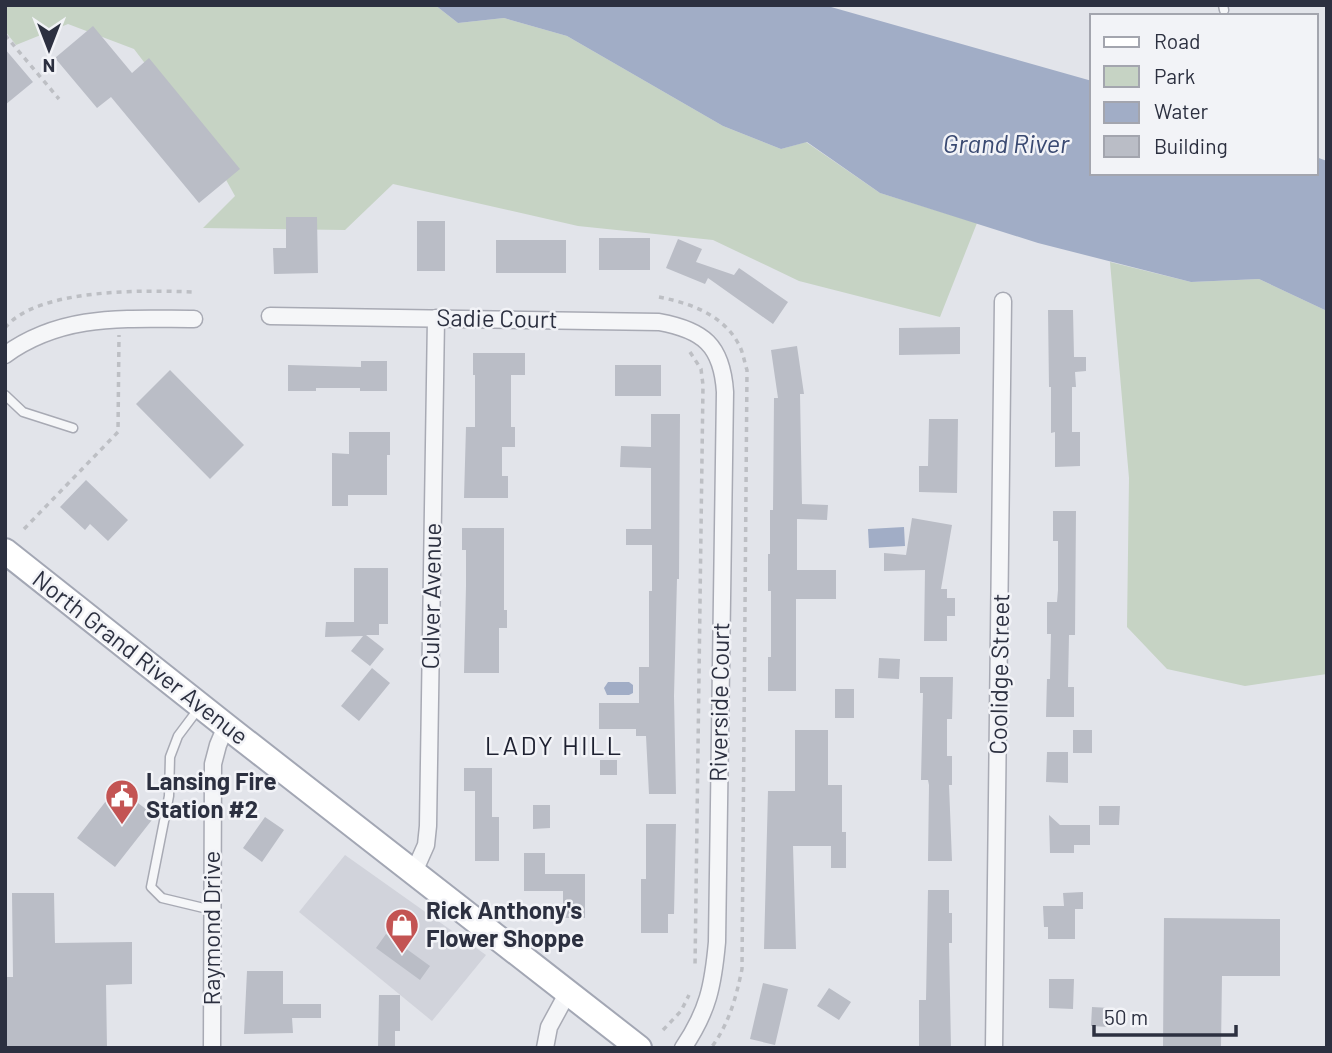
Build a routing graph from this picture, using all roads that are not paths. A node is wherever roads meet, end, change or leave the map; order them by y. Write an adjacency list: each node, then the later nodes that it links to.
1 (1003, 301): 19 (street, Coolidge Street)
2 (270, 316): 3 (street, Sadie Court)
3 (436, 318): 5 (street, Sadie Court); 12 (street, Culver Avenue)
4 (194, 319): 6 (street)
5 (715, 351): 18 (street, Riverside Court)
6 (5, 355)
7 (5, 395): 8 (lane)
8 (72, 428)
9 (5, 551): 10 (main road, North Grand River Avenue)
10 (201, 706): 11 (main road, North Grand River Avenue); 13 (lane)
11 (226, 726): 12 (main road, North Grand River Avenue); 13 (street, Raymond Drive)
12 (414, 872): 14 (main road, North Grand River Avenue)
13 (212, 911): 15 (street, Raymond Drive)
14 (568, 992): 16 (street); 17 (main road, North Grand River Avenue)
15 (212, 1048)
16 (545, 1048)
17 (639, 1048)
18 (683, 1048)
19 (994, 1048)

